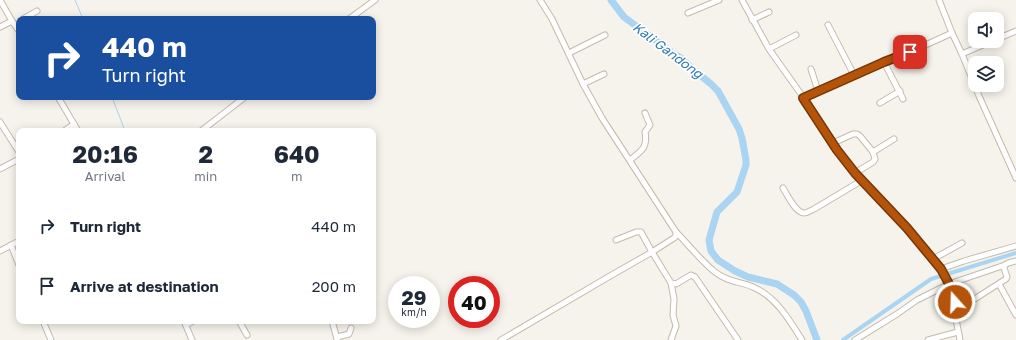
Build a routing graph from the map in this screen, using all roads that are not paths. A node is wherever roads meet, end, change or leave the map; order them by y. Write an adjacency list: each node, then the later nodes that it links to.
1 (0, 0): 13 (street)
2 (375, 0): 11 (street)
3 (540, 0): 23 (street)
4 (719, 0): 9 (street)
5 (742, 0): 12 (street)
6 (939, 0): 17 (street)
7 (37, 11): 10 (street)
8 (769, 12): 12 (street)
9 (688, 14)
10 (28, 16)
11 (353, 16)
12 (752, 20): 22 (street)
13 (15, 22): 15 (street)
14 (828, 25): 28 (street)
15 (0, 27)
16 (1016, 31): 20 (street)
17 (952, 33): 24 (street); 25 (street)
18 (605, 35): 23 (street)
19 (796, 35): 22 (street)
20 (1004, 36)
21 (976, 48): 24 (street)
22 (769, 50): 32 (street)
23 (569, 53): 29 (street)
24 (962, 54): 51 (street)
25 (884, 62): 28 (street); 31 (street)
26 (811, 69): 30 (street)
27 (604, 74): 29 (street)
28 (854, 75): 30 (street)
29 (583, 84): 47 (street)
30 (818, 90): 32 (street)
31 (900, 91): 33 (street); 36 (street)
32 (803, 97): 44 (street)
33 (903, 99)
34 (60, 100): 39 (street)
35 (241, 100): 42 (street)
36 (880, 102)
37 (645, 113): 47 (street)
38 (0, 122): 45 (street)
39 (74, 124): 40 (street); 41 (street)
40 (68, 128)
41 (76, 128)
42 (204, 128)
43 (894, 140): 46 (street)
44 (833, 143): 46 (street); 50 (street)
45 (16, 147)
46 (873, 152): 50 (street)
47 (630, 160): 54 (street)
48 (16, 161): 49 (street)
49 (0, 168)
50 (855, 173): 52 (street)
51 (1016, 178)
52 (861, 181): 53 (street); 63 (street)
53 (783, 188)
54 (676, 232): 61 (street); 85 (street)
55 (616, 240): 61 (street)
56 (16, 242): 58 (street)
57 (962, 243): 63 (street)
58 (11, 245): 60 (street); 62 (street)
59 (1016, 246): 66 (street)
60 (0, 251)
61 (652, 252): 68 (street); 82 (street)
62 (16, 258)
63 (933, 258): 66 (street)
64 (1016, 261): 65 (street)
65 (1005, 265): 67 (street); 69 (street)
66 (942, 270): 67 (street)
67 (948, 282): 70 (street); 86 (street)
68 (671, 283): 83 (street); 84 (street)
69 (999, 284): 70 (street); 71 (street)
70 (955, 314): 77 (street)
71 (1016, 315)
72 (44, 324): 80 (street)
73 (185, 324): 81 (street)
74 (241, 324): 78 (street)
75 (333, 324): 79 (street)
76 (351, 328): 79 (street)
77 (958, 332): 87 (street); 88 (street)
78 (247, 335)
79 (337, 339)
80 (51, 340)
81 (192, 340)
82 (501, 340)
83 (672, 340)
84 (738, 340)
85 (802, 340)
86 (855, 340)
87 (928, 340)
88 (960, 340)

